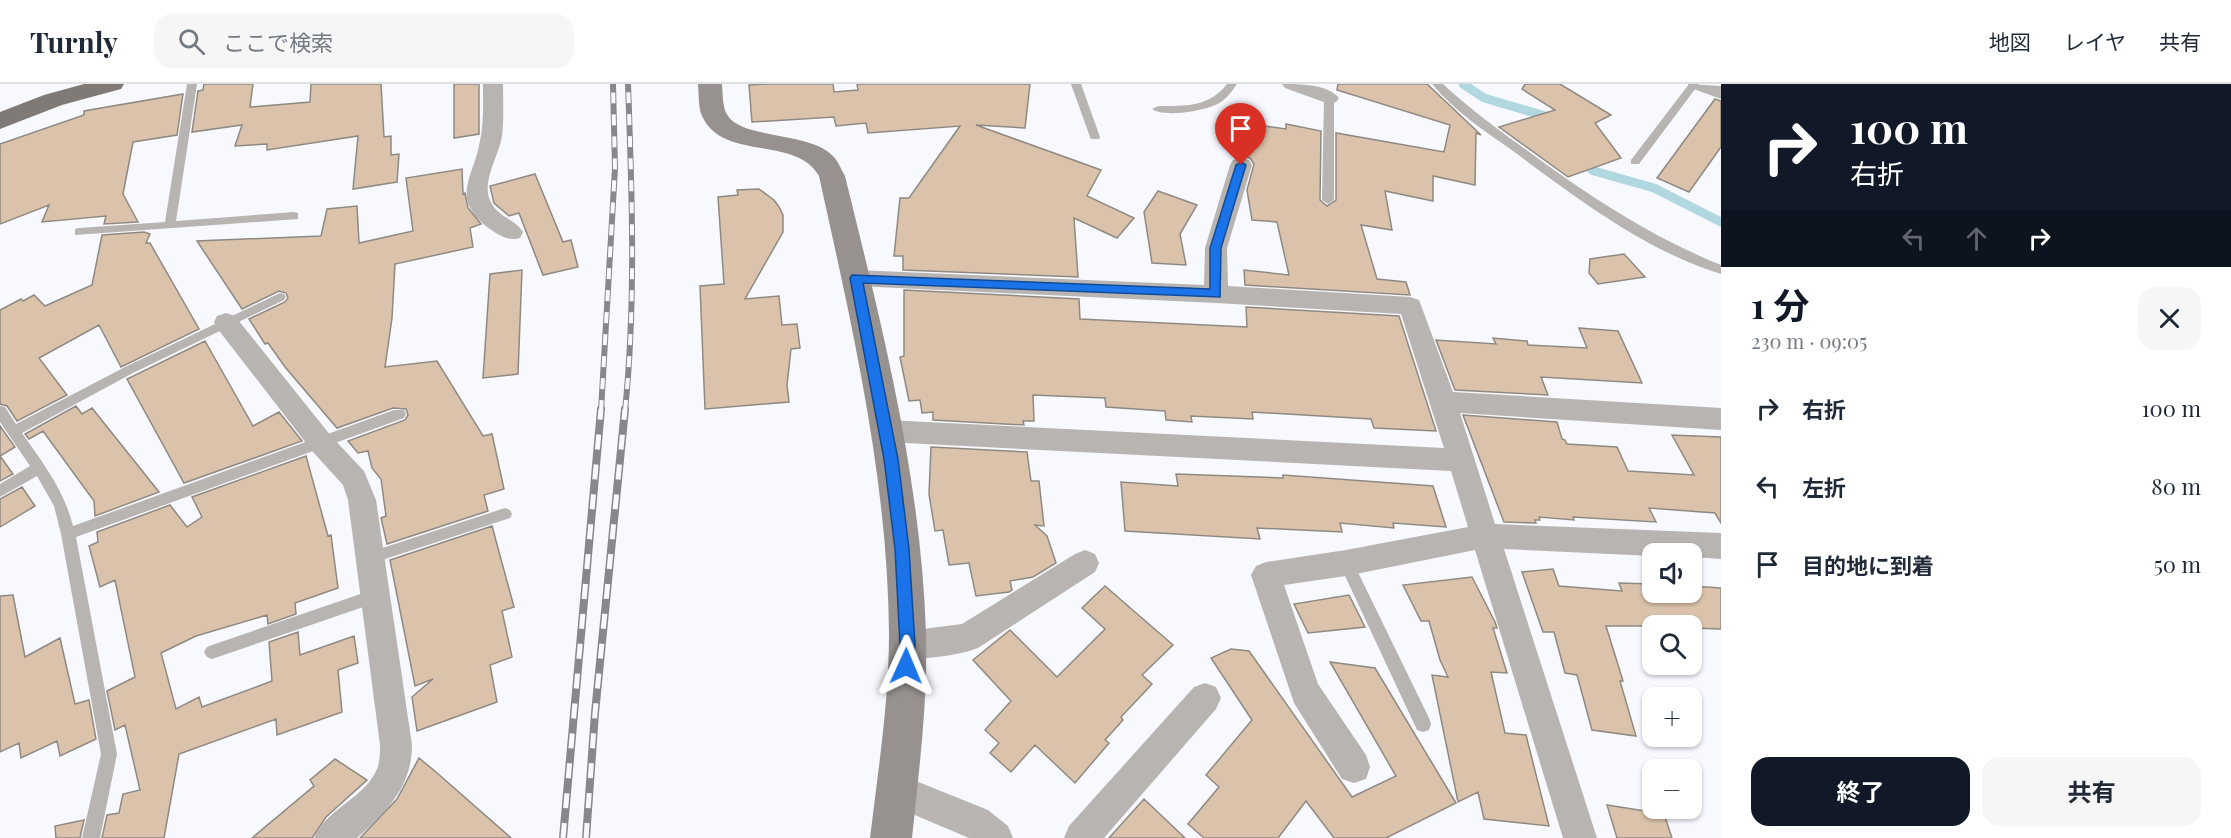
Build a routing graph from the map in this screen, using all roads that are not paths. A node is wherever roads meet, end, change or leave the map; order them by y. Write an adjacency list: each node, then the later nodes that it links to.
1 (112, 84): 13 (main road)
2 (192, 84): 19 (lane)
3 (493, 84): 21 (street)
4 (710, 84): 23 (street)
5 (1076, 84): 14 (lane)
6 (1232, 84): 12 (lane)
7 (1292, 84): 11 (street)
8 (1437, 84): 22 (lane)
9 (1696, 84): 10 (street); 15 (lane)
10 (1721, 93)
11 (1329, 98): 17 (lane)
12 (1157, 109)
13 (0, 121)
14 (1095, 137)
15 (1635, 162)
16 (1241, 165): 24 (street)
17 (1328, 200)
18 (294, 216): 19 (lane)
19 (170, 225): 20 (lane)
20 (79, 232)
21 (512, 232)
22 (1721, 270)
23 (856, 278): 24 (street); 32 (street)
24 (1216, 294): 27 (street)
25 (280, 297): 26 (lane)
26 (226, 322): 31 (lane); 33 (street)
27 (1443, 402): 30 (street); 34 (street)
28 (0, 411): 31 (lane)
29 (399, 414): 33 (lane)
30 (1721, 419)
31 (15, 431): 35 (lane)
32 (886, 431): 34 (street); 45 (street)
33 (322, 444): 38 (lane); 41 (street)
34 (1460, 460): 39 (street)
35 (39, 468): 36 (lane); 38 (lane)
36 (0, 491)
37 (505, 514): 41 (lane)
38 (68, 534): 51 (lane)
39 (1485, 536): 40 (street); 43 (street); 56 (street)
40 (1721, 546)
41 (370, 558): 44 (street)
42 (1085, 563): 45 (street)
43 (1346, 563): 48 (lane); 49 (street)
44 (375, 596): 46 (lane); 52 (street)
45 (907, 645): 50 (street)
46 (212, 652)
47 (1205, 698): 55 (street)
48 (1423, 724)
49 (1354, 767)
50 (897, 790): 53 (street); 54 (street)
51 (91, 838)
52 (331, 838)
53 (891, 838)
54 (996, 838)
55 (1081, 838)
56 (1580, 838)

